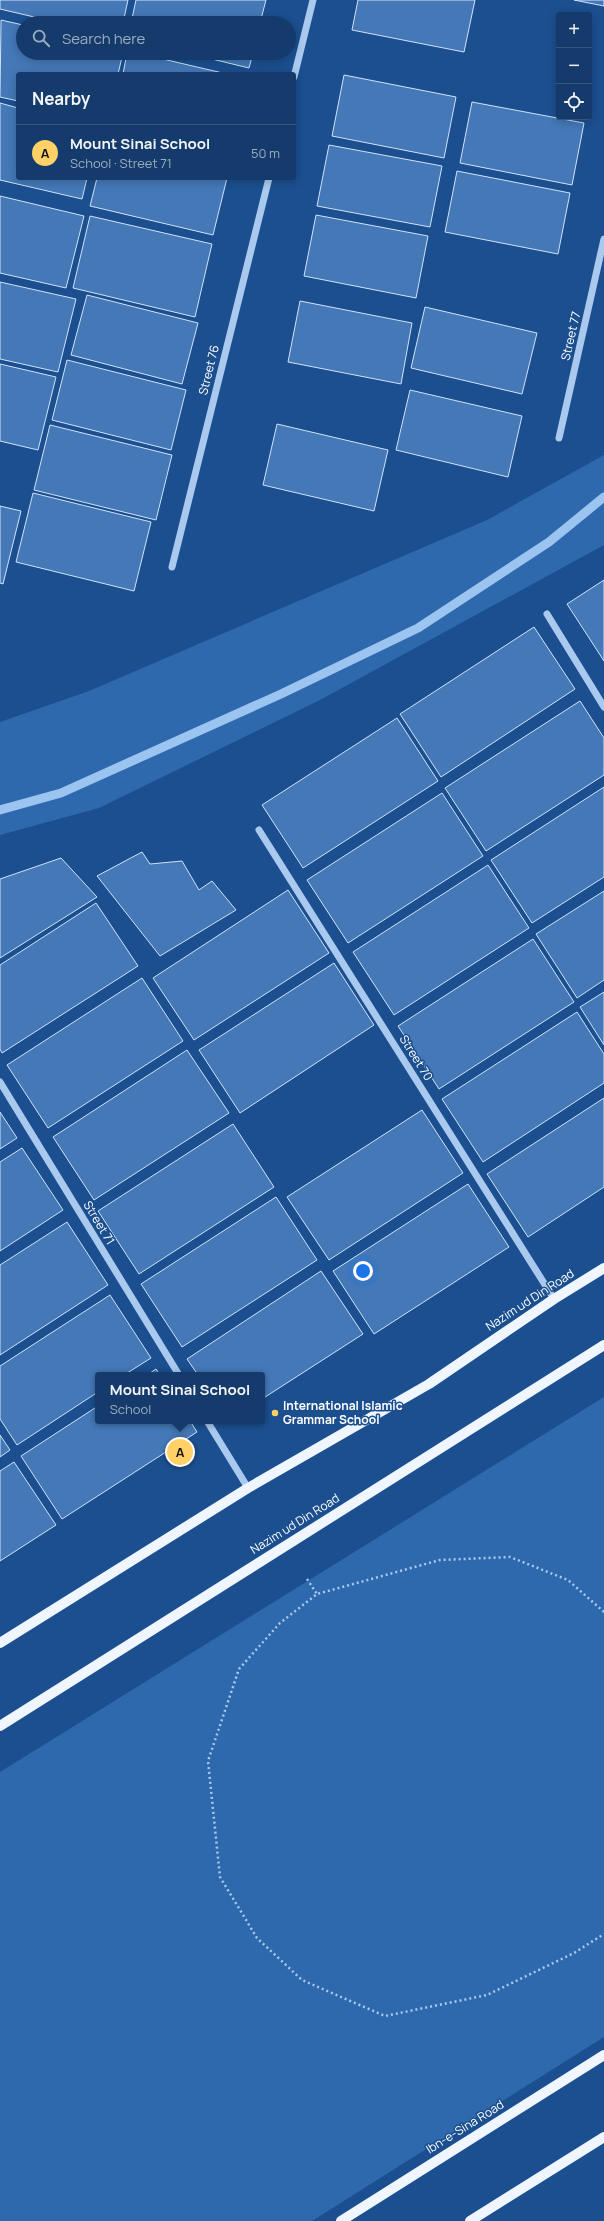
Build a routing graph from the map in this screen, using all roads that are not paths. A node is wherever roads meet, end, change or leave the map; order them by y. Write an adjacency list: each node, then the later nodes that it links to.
1 (313, 0): 2 (street)
2 (295, 72)
3 (269, 180): 6 (street, Street 76)
4 (604, 239): 5 (street, Street 77)
5 (559, 438)
6 (172, 567)
7 (547, 614): 8 (street)
8 (604, 707)
9 (259, 830): 12 (street, Street 70)
10 (0, 1082): 14 (street, Street 71)
11 (604, 1268): 12 (main road, Nazim ud Din Road)
12 (554, 1299): 16 (main road, Nazim ud Din Road)
13 (604, 1345): 18 (main road, Nazim ud Din Road)
14 (177, 1372)
15 (209, 1424): 16 (street)
16 (248, 1488): 17 (main road, Nazim ud Din Road)
17 (0, 1643)
18 (0, 1726)
19 (604, 2056): 21 (main road, Ibn-e-Sina Road)
20 (604, 2137): 22 (main road)
21 (341, 2221)
22 (470, 2221)

